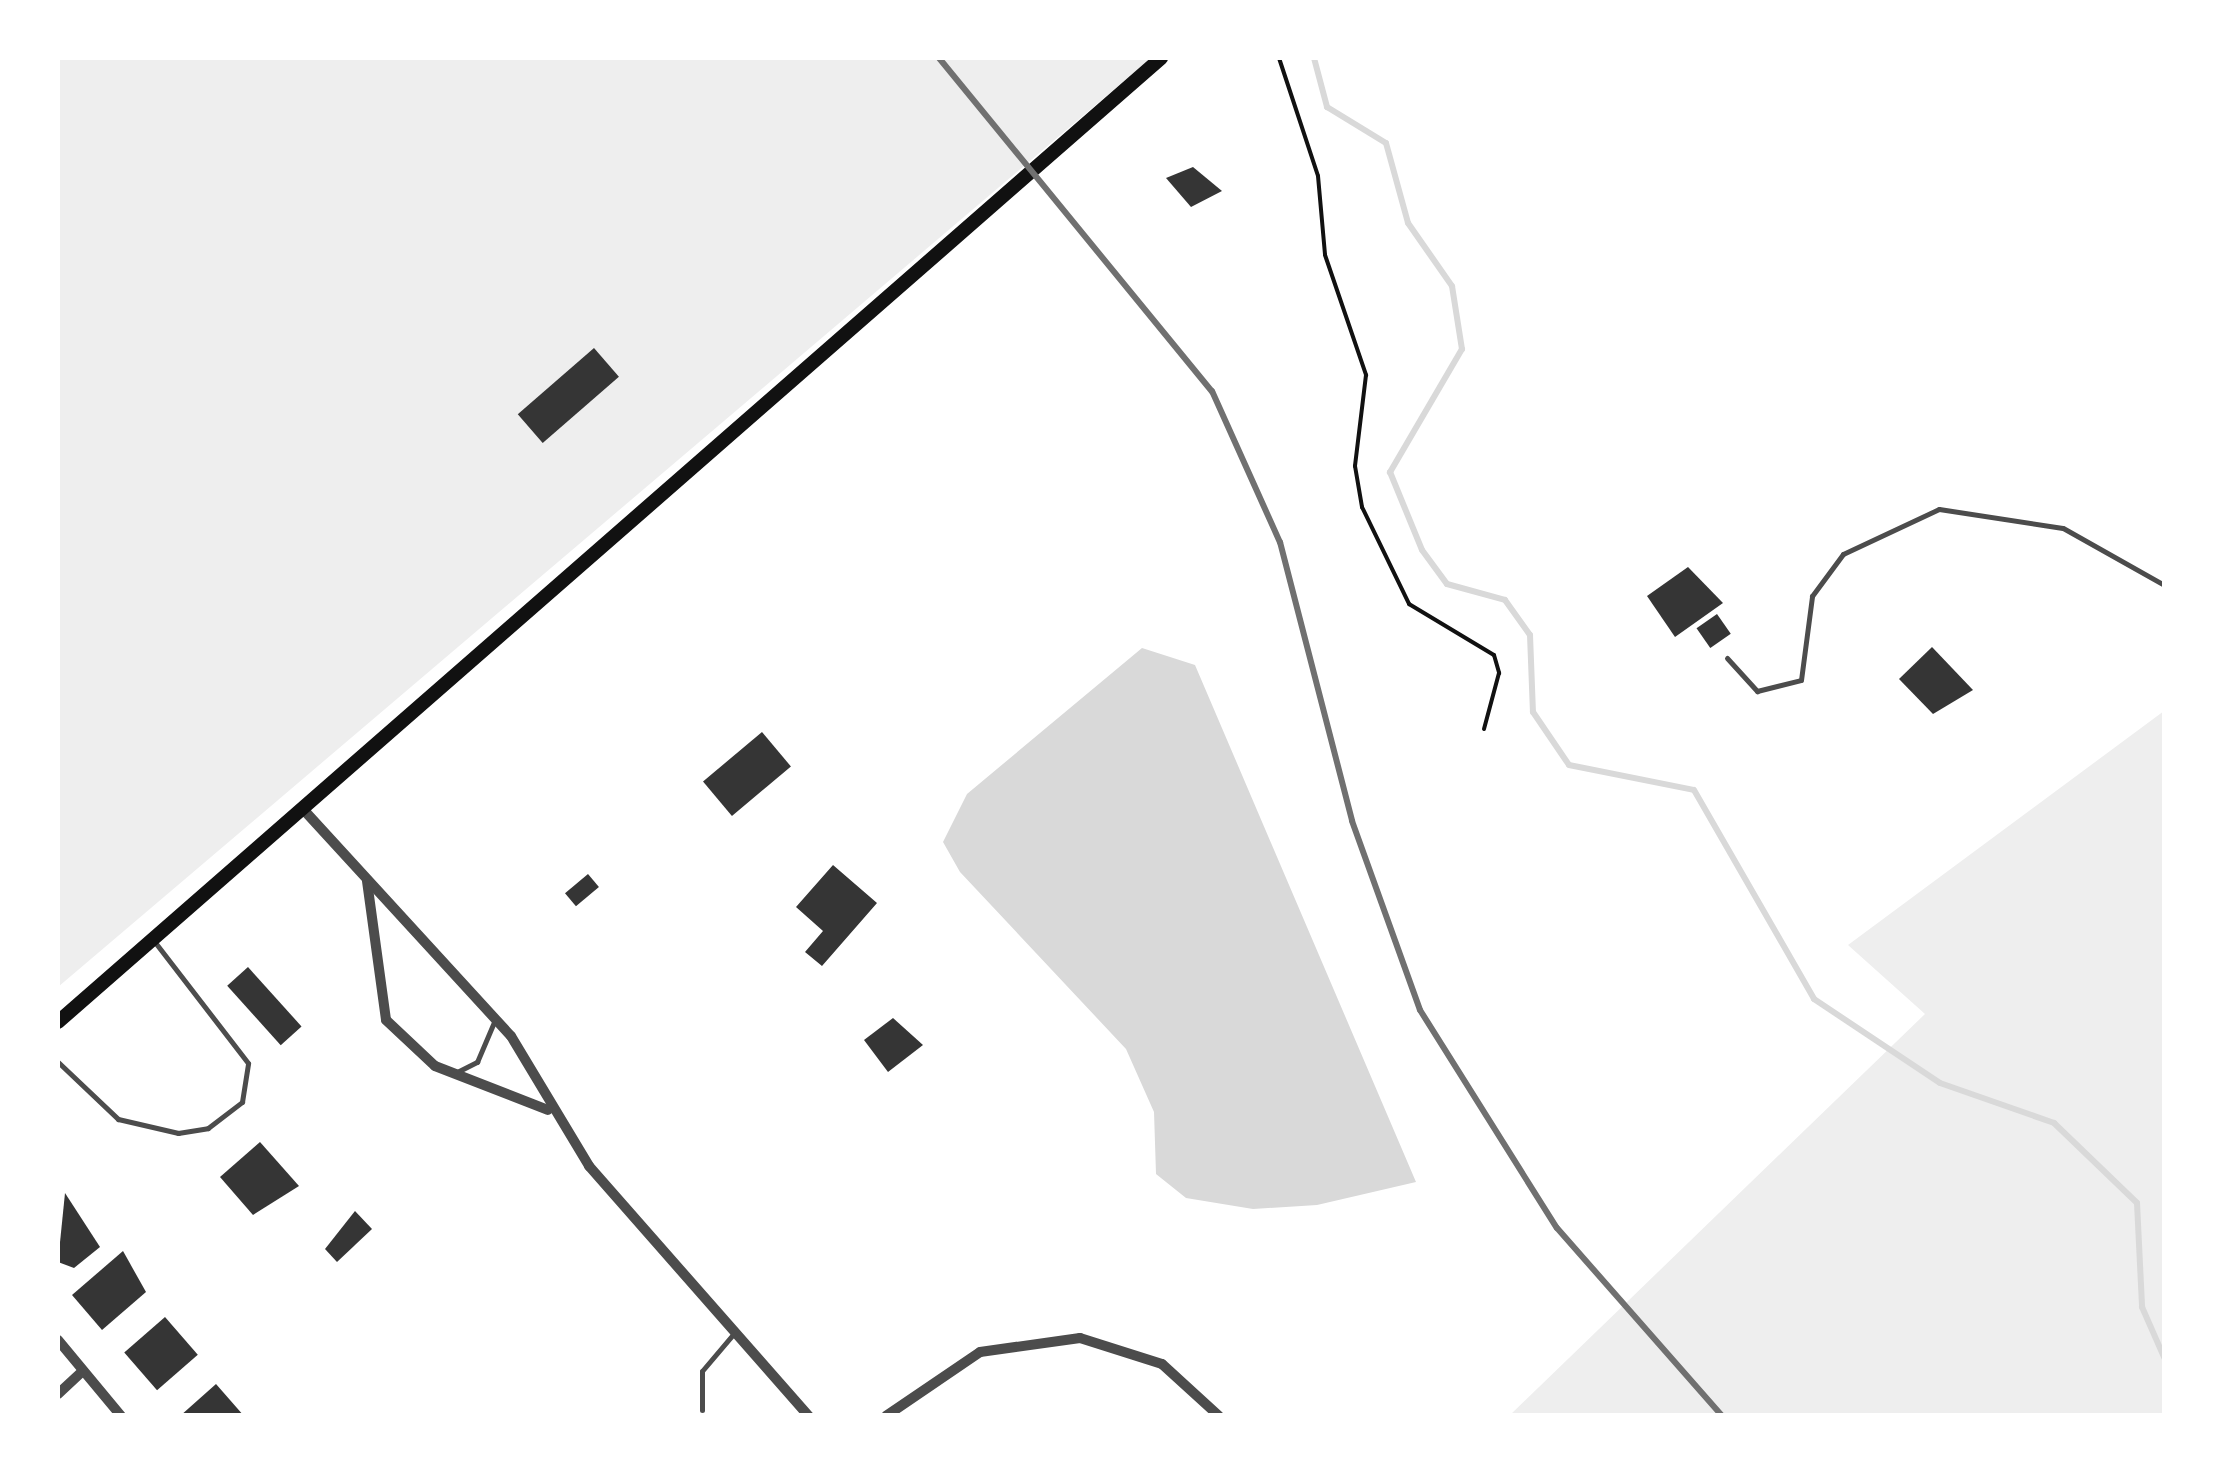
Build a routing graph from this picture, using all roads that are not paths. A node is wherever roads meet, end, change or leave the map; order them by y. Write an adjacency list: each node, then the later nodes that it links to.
1 (1161, 58): 4 (main road)
2 (2164, 585): 3 (lane)
3 (1727, 658)
4 (302, 808): 5 (street); 6 (main road)
5 (366, 880): 7 (street); 10 (street)
6 (152, 938): 8 (main road); 9 (lane)
7 (494, 1017): 10 (lane); 11 (street)
8 (58, 1022)
9 (58, 1062)
10 (452, 1074): 11 (street)
11 (548, 1111): 12 (street)
12 (736, 1332): 16 (lane); 18 (street)
13 (58, 1340): 14 (street)
14 (83, 1371): 15 (street); 17 (street)
15 (58, 1394)
16 (702, 1410)
17 (121, 1416)
18 (810, 1416)
19 (886, 1416): 20 (street)
20 (1219, 1416)

